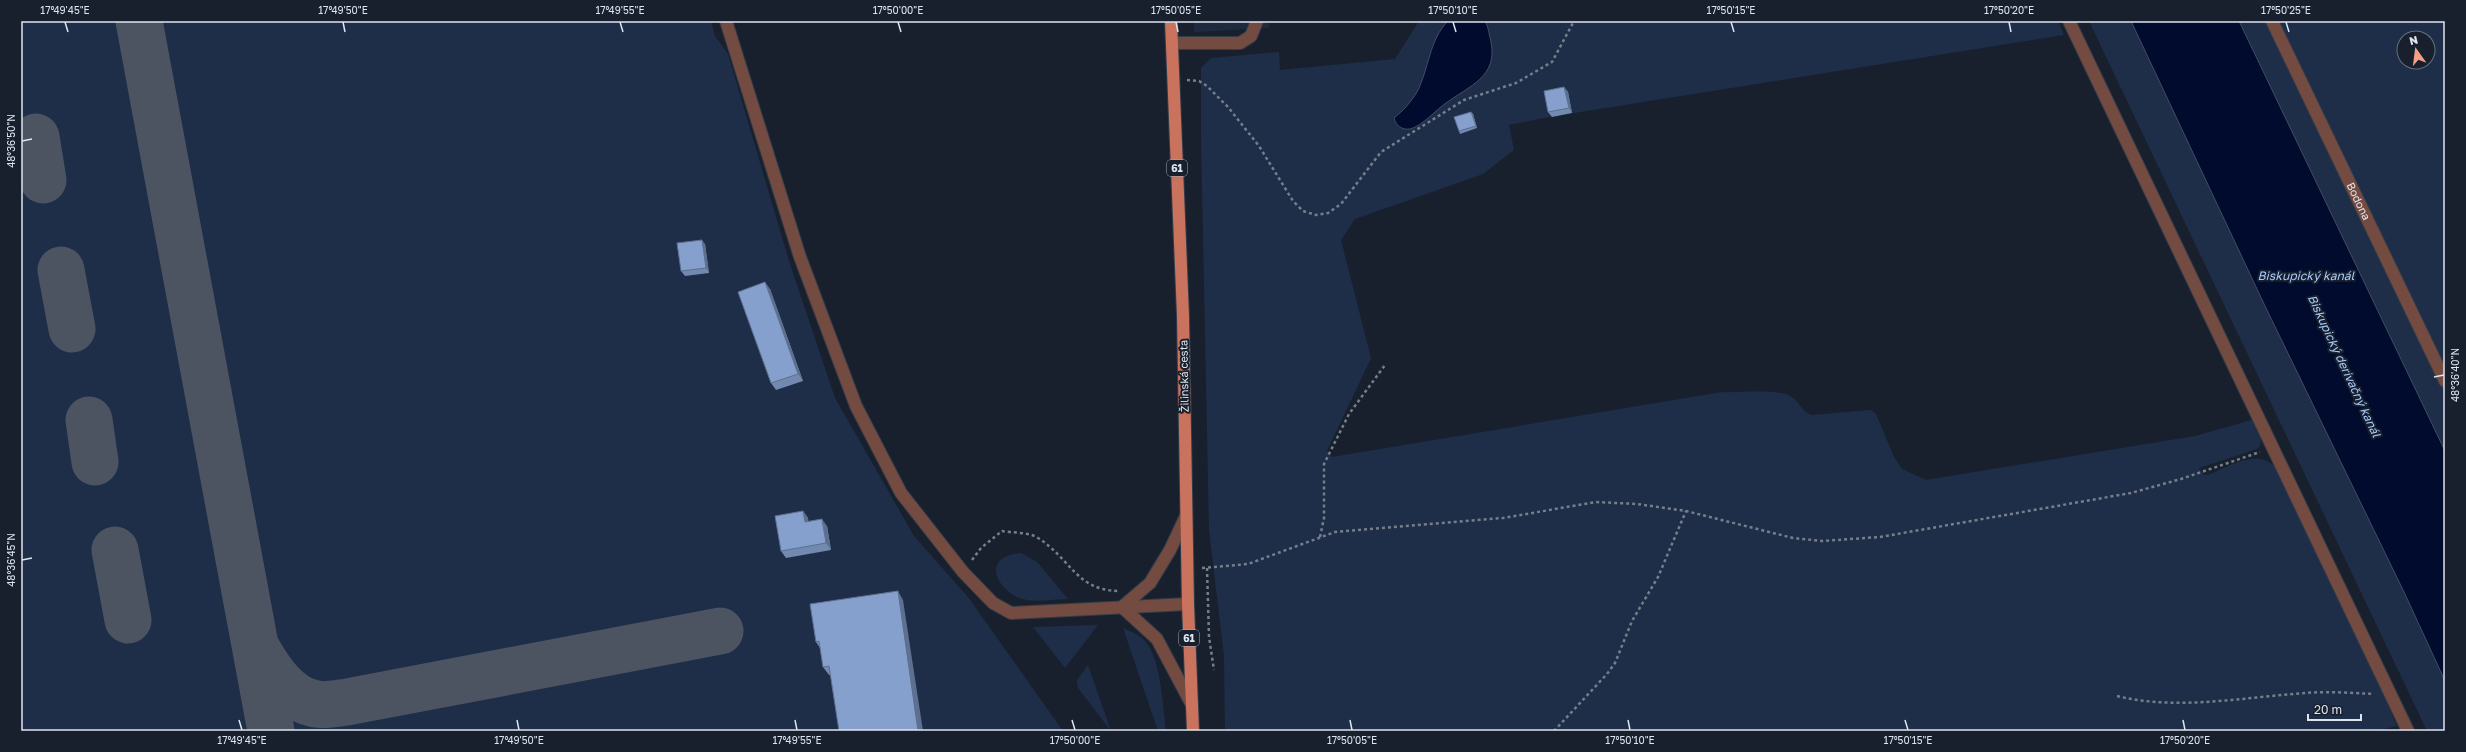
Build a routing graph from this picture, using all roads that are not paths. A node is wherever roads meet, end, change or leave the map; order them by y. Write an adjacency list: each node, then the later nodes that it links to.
1 (726, 21): 10 (lane)
2 (1172, 21): 6 (main road, Žilinská cesta / 61)
3 (1257, 21): 6 (lane)
4 (2069, 21): 13 (lane)
5 (2272, 21): 7 (lane, Bodona)
6 (1172, 43): 8 (main road, Žilinská cesta / 61)
7 (2445, 381)
8 (1186, 516): 9 (main road, Žilinská cesta / 61); 10 (lane)
9 (1188, 604): 10 (lane); 11 (main road, Žilinská cesta / 61)
10 (1117, 607): 11 (lane)
11 (1192, 705): 12 (main road, Žilinská cesta / 61)
12 (1193, 731)
13 (2408, 731)

